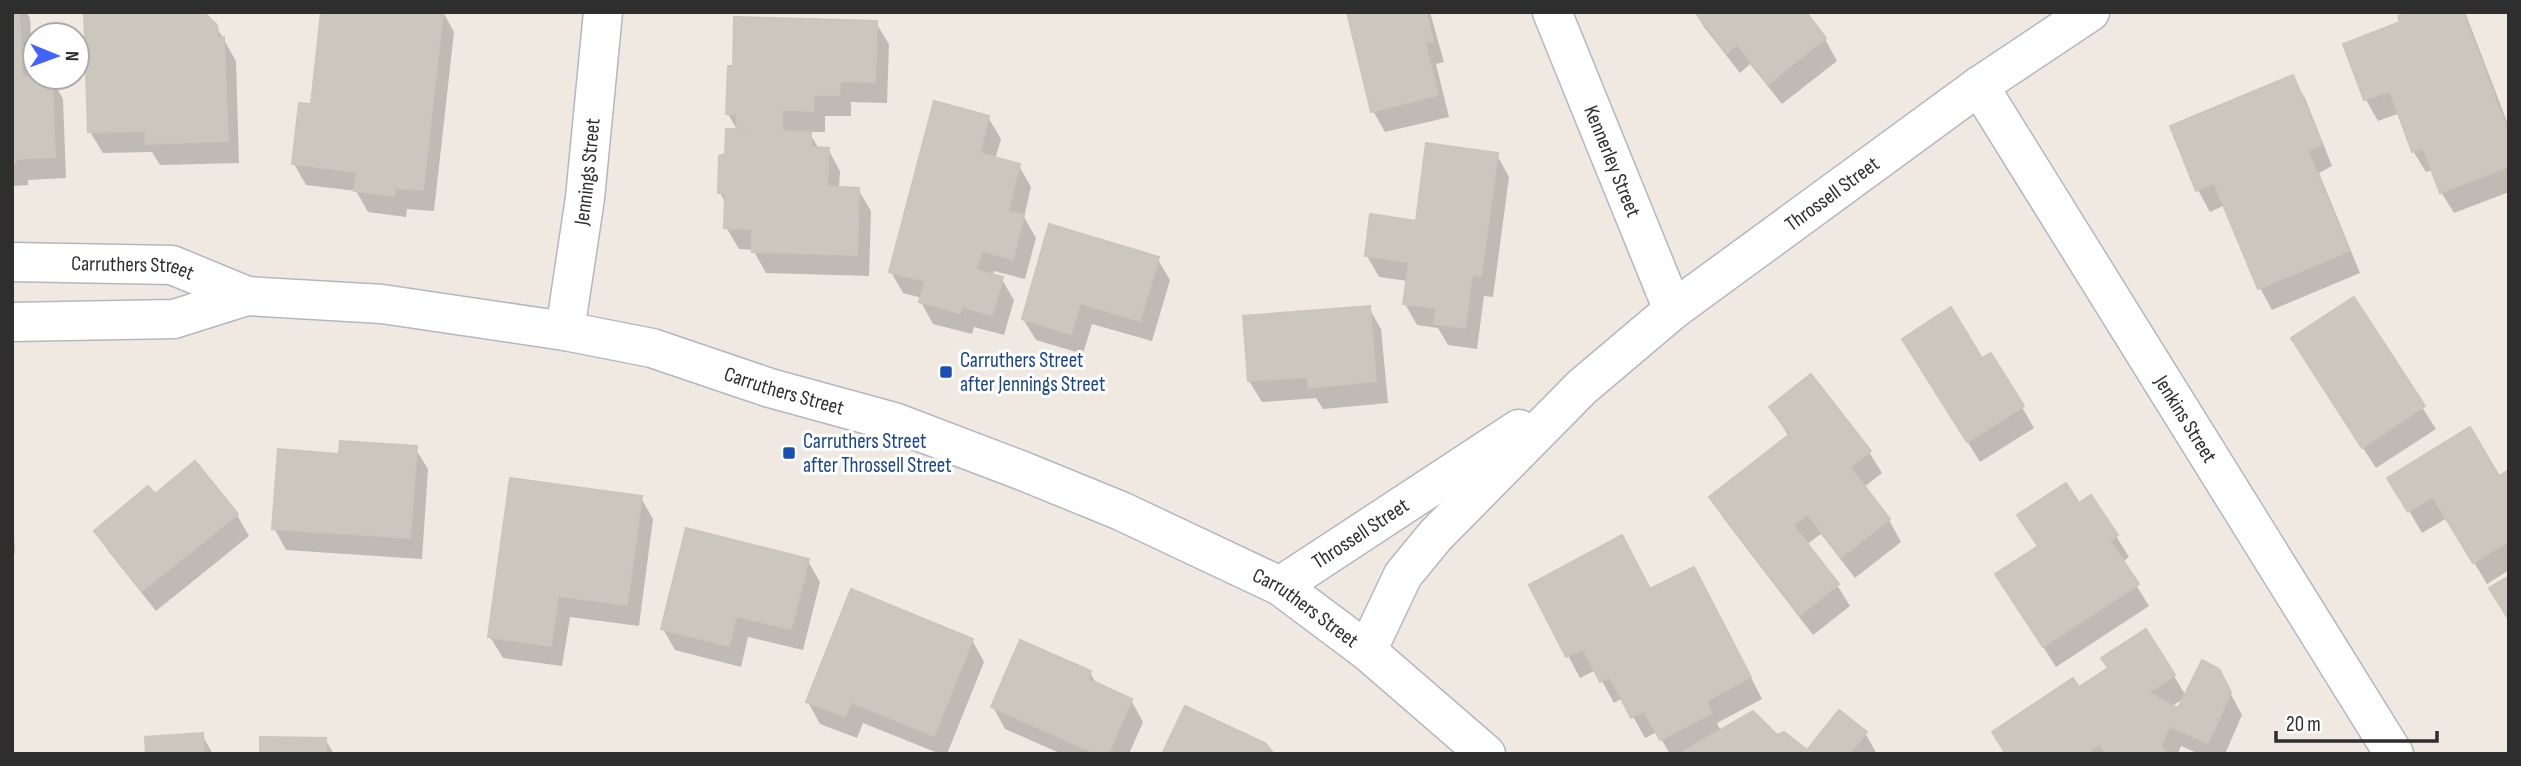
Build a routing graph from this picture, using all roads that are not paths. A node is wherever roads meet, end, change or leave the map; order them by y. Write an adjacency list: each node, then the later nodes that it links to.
1 (603, 12): 9 (street, Jennings Street)
2 (1552, 12): 7 (street, Kennerley Street)
3 (2090, 12): 4 (street, Throssell Street)
4 (1979, 86): 7 (street, Throssell Street); 14 (street, Jenkins Street)
5 (12, 262): 6 (street, Carruthers Street)
6 (247, 296): 8 (street, Carruthers Street); 9 (street, Carruthers Street)
7 (1673, 310): 10 (street, Throssell Street)
8 (12, 322)
9 (565, 331): 11 (street, Carruthers Street)
10 (1582, 387): 11 (street, Throssell Street); 12 (street, Throssell Street)
11 (1280, 586): 12 (street, Carruthers Street)
12 (1367, 651): 13 (street, Carruthers Street)
13 (1486, 754)
14 (2394, 754)

